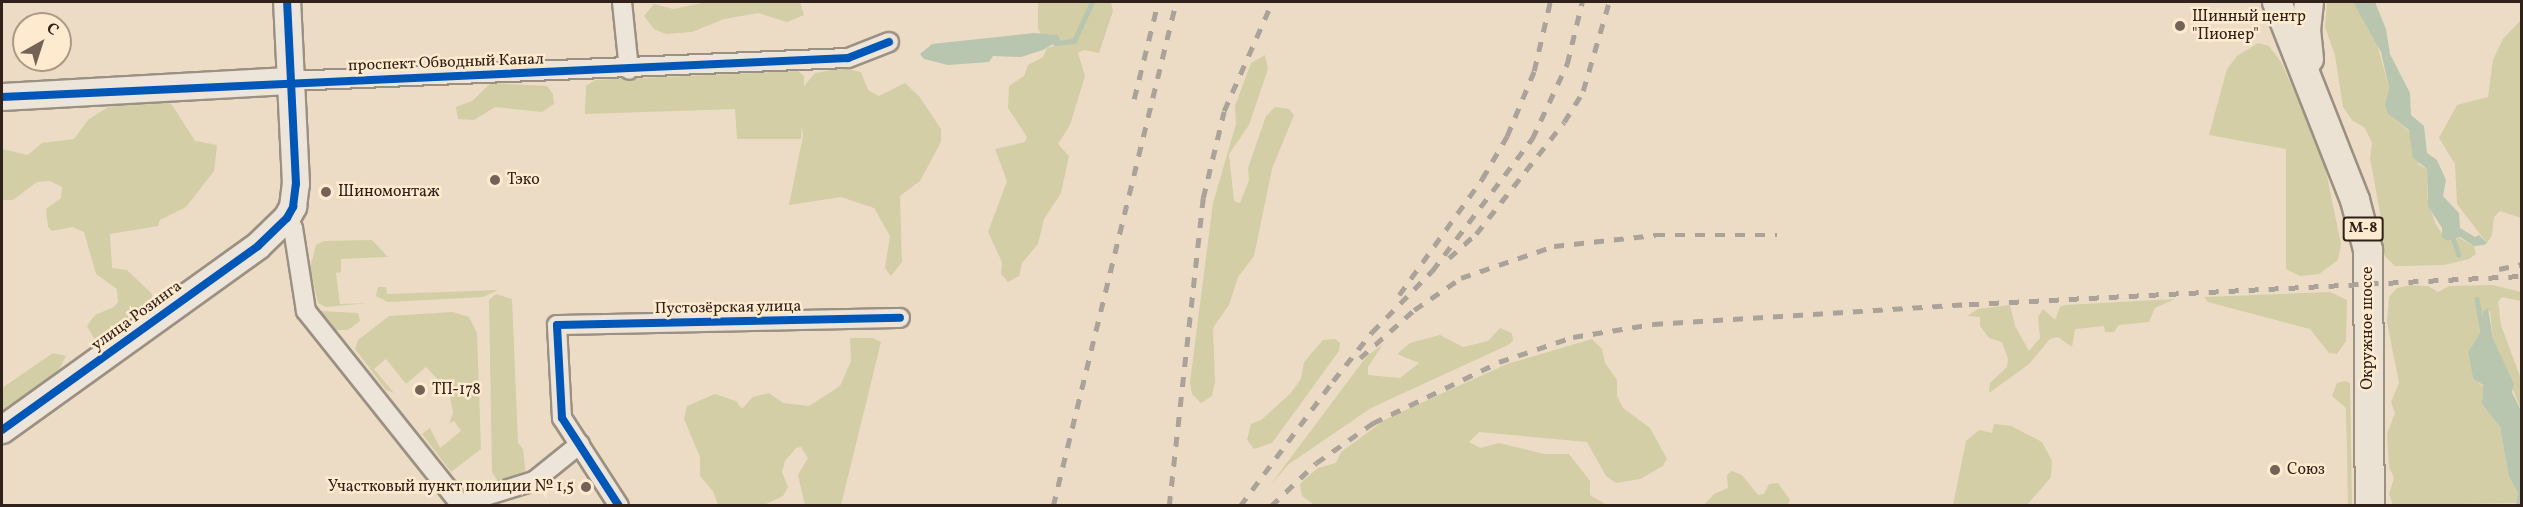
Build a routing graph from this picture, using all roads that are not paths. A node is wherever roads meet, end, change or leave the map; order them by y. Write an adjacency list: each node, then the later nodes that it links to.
1 (287, 2): 7 (street)
2 (622, 2): 6 (street)
3 (2277, 2): 8 (main road, М-8)
4 (2309, 2): 8 (main road, М-8)
5 (889, 42): 6 (street, проспект Обводный Канал)
6 (629, 70): 7 (street, проспект Обводный Канал)
7 (289, 81): 9 (street, проспект Обводный Канал); 10 (street)
8 (2312, 88): 15 (main road, Окружное шоссе / М-8)
9 (2, 97)
10 (285, 222): 12 (street, улица Розинга); 13 (street)
11 (900, 318): 13 (street, Пустозёрская улица)
12 (2, 430)
13 (580, 444): 14 (street)
14 (619, 506)
15 (2370, 506)

